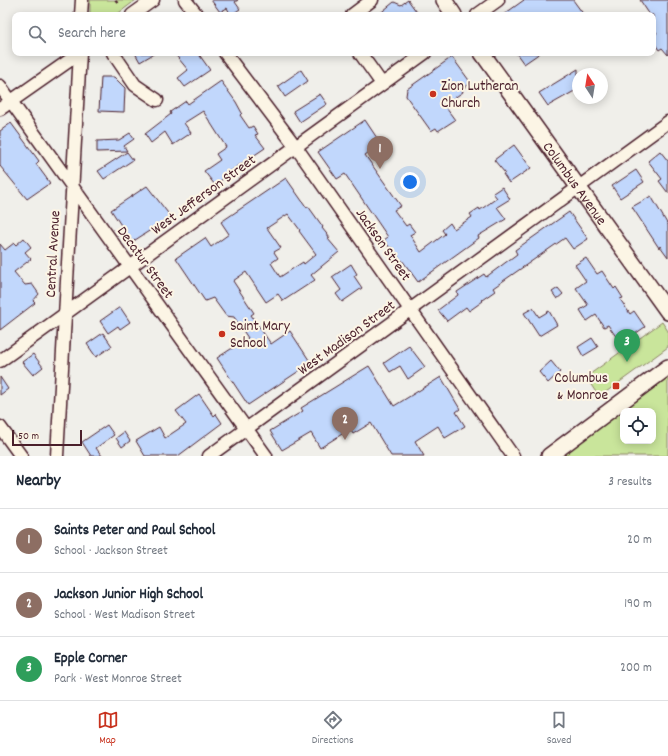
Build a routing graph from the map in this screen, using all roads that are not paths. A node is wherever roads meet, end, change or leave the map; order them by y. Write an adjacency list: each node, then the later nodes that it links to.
1 (82, 0): 7 (street)
2 (153, 0): 8 (street)
3 (185, 0): 9 (street)
4 (372, 0): 10 (street)
5 (444, 0): 11 (main road)
6 (498, 0): 12 (street)
7 (81, 12)
8 (136, 12)
9 (195, 12)
10 (356, 12)
11 (452, 12)
12 (481, 12)
13 (76, 56): 23 (street)
14 (80, 56): 27 (street, Central Avenue)
15 (115, 56): 22 (street)
16 (227, 56): 26 (street, Jackson Street)
17 (362, 56): 20 (street)
18 (421, 56): 20 (street, West Jefferson Street)
19 (484, 56): 28 (main road, Columbus Avenue)
20 (382, 84): 26 (street, West Jefferson Street)
21 (0, 86): 23 (street, Decatur Street)
22 (157, 100)
23 (11, 101): 24 (street); 27 (street, Decatur Street)
24 (0, 109)
25 (668, 122): 28 (street, West Madison Street)
26 (296, 147): 29 (street, West Jefferson Street); 30 (street, Jackson Street)
27 (72, 187): 29 (street, Decatur Street); 32 (street, Central Avenue)
28 (579, 188): 30 (street, West Madison Street); 31 (main road, Columbus Avenue)
29 (129, 266): 32 (street, West Jefferson Street); 36 (street, Decatur Street)
30 (411, 310): 36 (street, West Madison Street); 41 (street, Jackson Street)
31 (668, 312)
32 (65, 314): 33 (street, West Jefferson Street); 38 (street, Central Avenue)
33 (0, 361)
34 (668, 367): 42 (main road)
35 (0, 427): 37 (street)
36 (247, 429): 39 (street, West Madison Street); 40 (street, Decatur Street)
37 (21, 456)
38 (57, 456)
39 (209, 456)
40 (266, 456)
41 (513, 456)
42 (548, 456)

